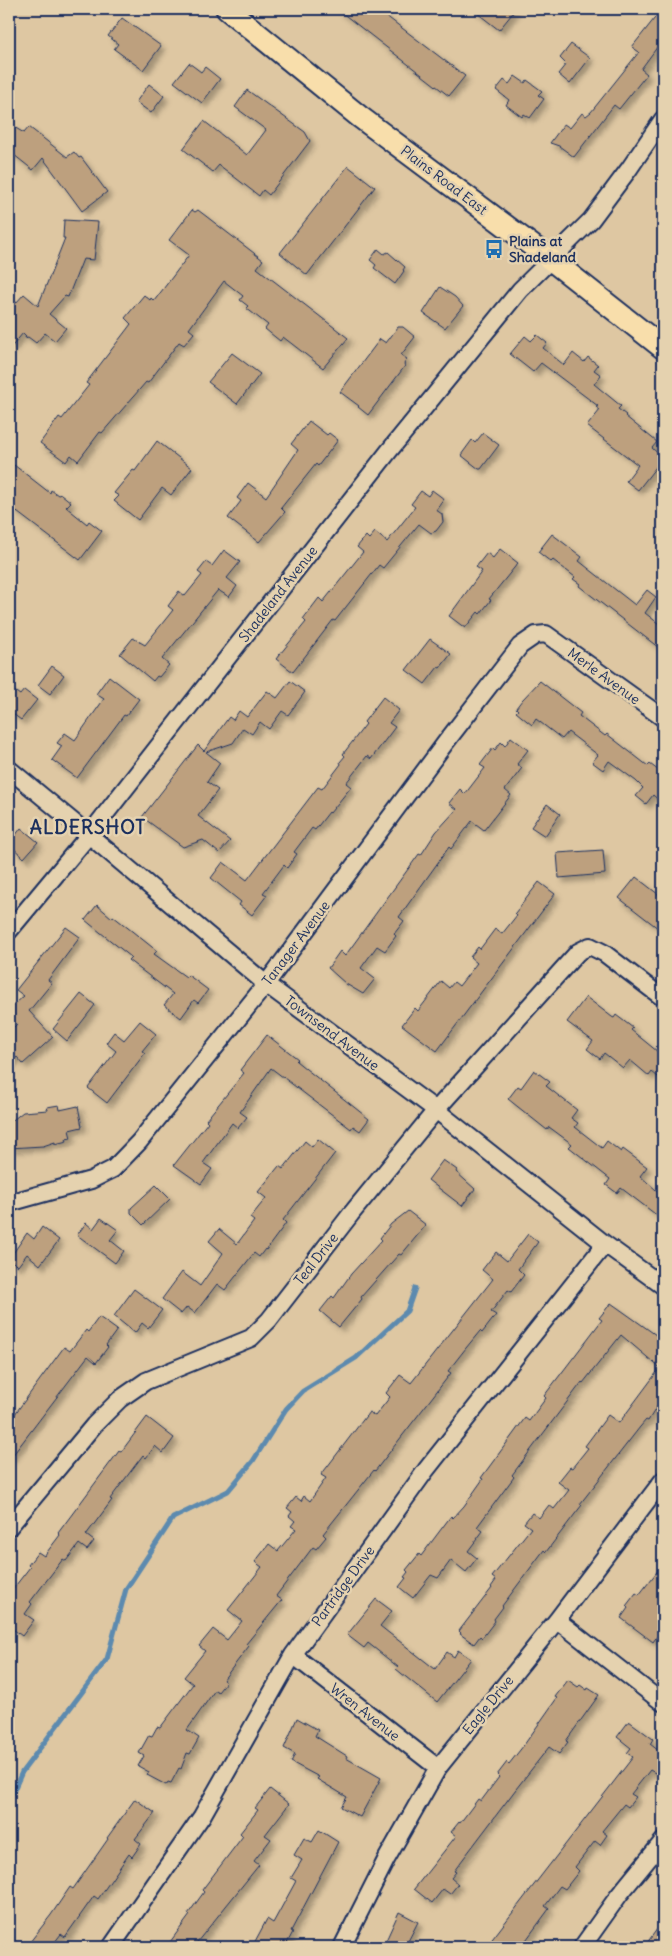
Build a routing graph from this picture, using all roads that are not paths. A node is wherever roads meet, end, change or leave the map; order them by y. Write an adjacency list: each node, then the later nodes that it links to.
1 (227, 9): 3 (main road, Plains Road East)
2 (663, 119): 3 (street, Shadeland Avenue)
3 (550, 259): 4 (main road, Plains Road East); 8 (street, Shadeland Avenue)
4 (663, 348)
5 (546, 634): 6 (street, Merle Avenue); 10 (street, Tanager Avenue)
6 (663, 718)
7 (9, 770): 8 (street, Townsend Avenue)
8 (89, 835): 9 (street, Shadeland Avenue); 10 (street, Townsend Avenue)
9 (9, 931)
10 (266, 984): 12 (street, Townsend Avenue); 13 (street, Tanager Avenue)
11 (663, 998): 12 (street, Teal Drive)
12 (436, 1110): 14 (street, Townsend Avenue); 17 (street, Teal Drive)
13 (9, 1203)
14 (605, 1244): 15 (street, Townsend Avenue); 19 (street, Partridge Drive)
15 (663, 1286)
16 (663, 1480): 18 (street, Eagle Drive)
17 (9, 1527)
18 (556, 1620): 20 (street); 21 (street, Eagle Drive)
19 (293, 1655): 21 (street, Wren Avenue); 23 (street, Partridge Drive)
20 (663, 1703)
21 (438, 1768): 24 (street, Eagle Drive)
22 (663, 1841): 25 (street)
23 (111, 1947)
24 (342, 1947)
25 (582, 1947)

